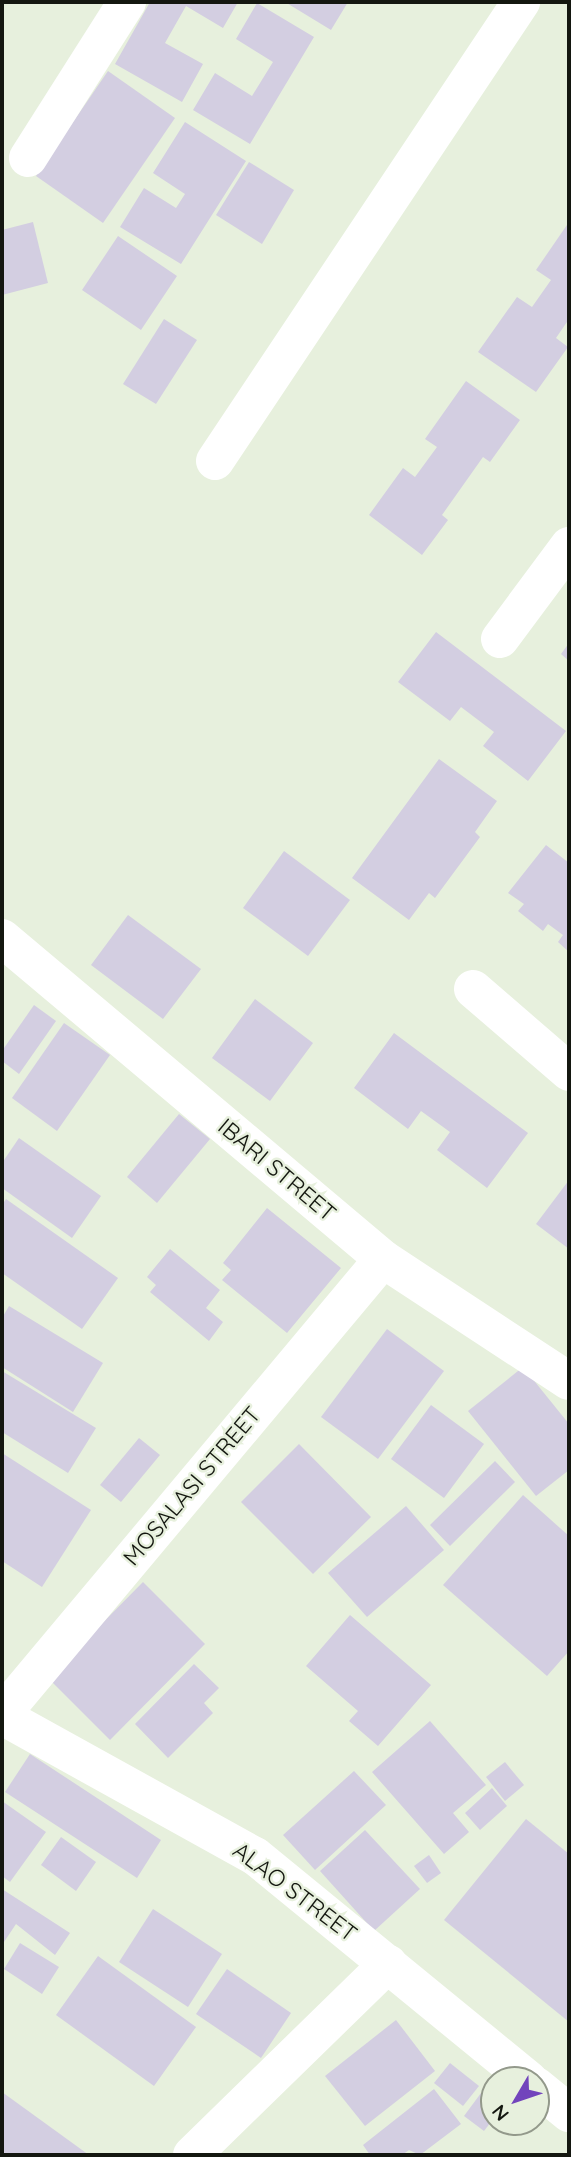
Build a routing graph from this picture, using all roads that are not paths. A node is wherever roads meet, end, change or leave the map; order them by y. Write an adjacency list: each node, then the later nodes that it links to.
1 (127, 2): 3 (street)
2 (521, 2): 4 (street)
3 (28, 158)
4 (215, 461)
5 (569, 546): 6 (street)
6 (500, 639)
7 (2, 938): 10 (street, IBARI STREET)
8 (473, 989): 9 (street)
9 (569, 1072)
10 (383, 1259): 11 (street, IBARI STREET); 12 (street, MOSALASI STREET)
11 (569, 1381)
12 (2, 1715): 13 (street, ALAO STREET)
13 (388, 1964): 14 (street, ALAO STREET); 17 (street)
14 (512, 2066)
15 (550, 2097): 16 (street)
16 (569, 2113)
17 (192, 2155)

